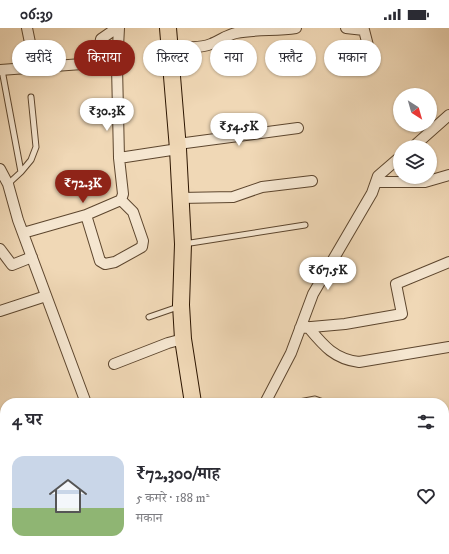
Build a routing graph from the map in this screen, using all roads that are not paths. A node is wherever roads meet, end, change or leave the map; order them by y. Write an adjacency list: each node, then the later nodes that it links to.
1 (27, 28): 6 (street)
2 (118, 28): 10 (street); 19 (street)
3 (168, 28): 7 (main road)
4 (296, 28): 9 (street)
5 (346, 28): 8 (street)
6 (29, 40)
7 (169, 40)
8 (367, 40)
9 (202, 46)
10 (66, 65)
11 (12, 69): 12 (street)
12 (1, 70): 22 (lane)
13 (172, 76): 18 (main road)
14 (31, 97): 22 (lane)
15 (449, 115): 17 (street)
16 (298, 128): 18 (street)
17 (422, 140)
18 (178, 147): 19 (street); 27 (main road)
19 (118, 158): 28 (street)
20 (393, 162): 25 (street)
21 (0, 169): 26 (street)
22 (21, 172): 26 (lane)
23 (449, 175): 25 (street)
24 (312, 182): 27 (street)
25 (378, 182): 40 (street)
26 (8, 184): 31 (street)
27 (180, 198): 32 (main road)
28 (121, 200): 29 (street); 29 (street)
29 (86, 215): 31 (street)
30 (305, 225): 32 (lane)
31 (23, 234): 34 (street)
32 (183, 244): 37 (main road)
33 (0, 249): 34 (street)
34 (32, 257): 36 (street)
35 (449, 262): 40 (street)
36 (46, 296): 38 (street); 44 (street)
37 (181, 305): 39 (lane); 41 (main road)
38 (0, 311)
39 (149, 317)
40 (304, 327): 42 (street); 46 (street)
41 (183, 339): 43 (street); 45 (main road)
42 (449, 347)
43 (114, 364)
44 (84, 398)
45 (192, 398)
46 (268, 398)

